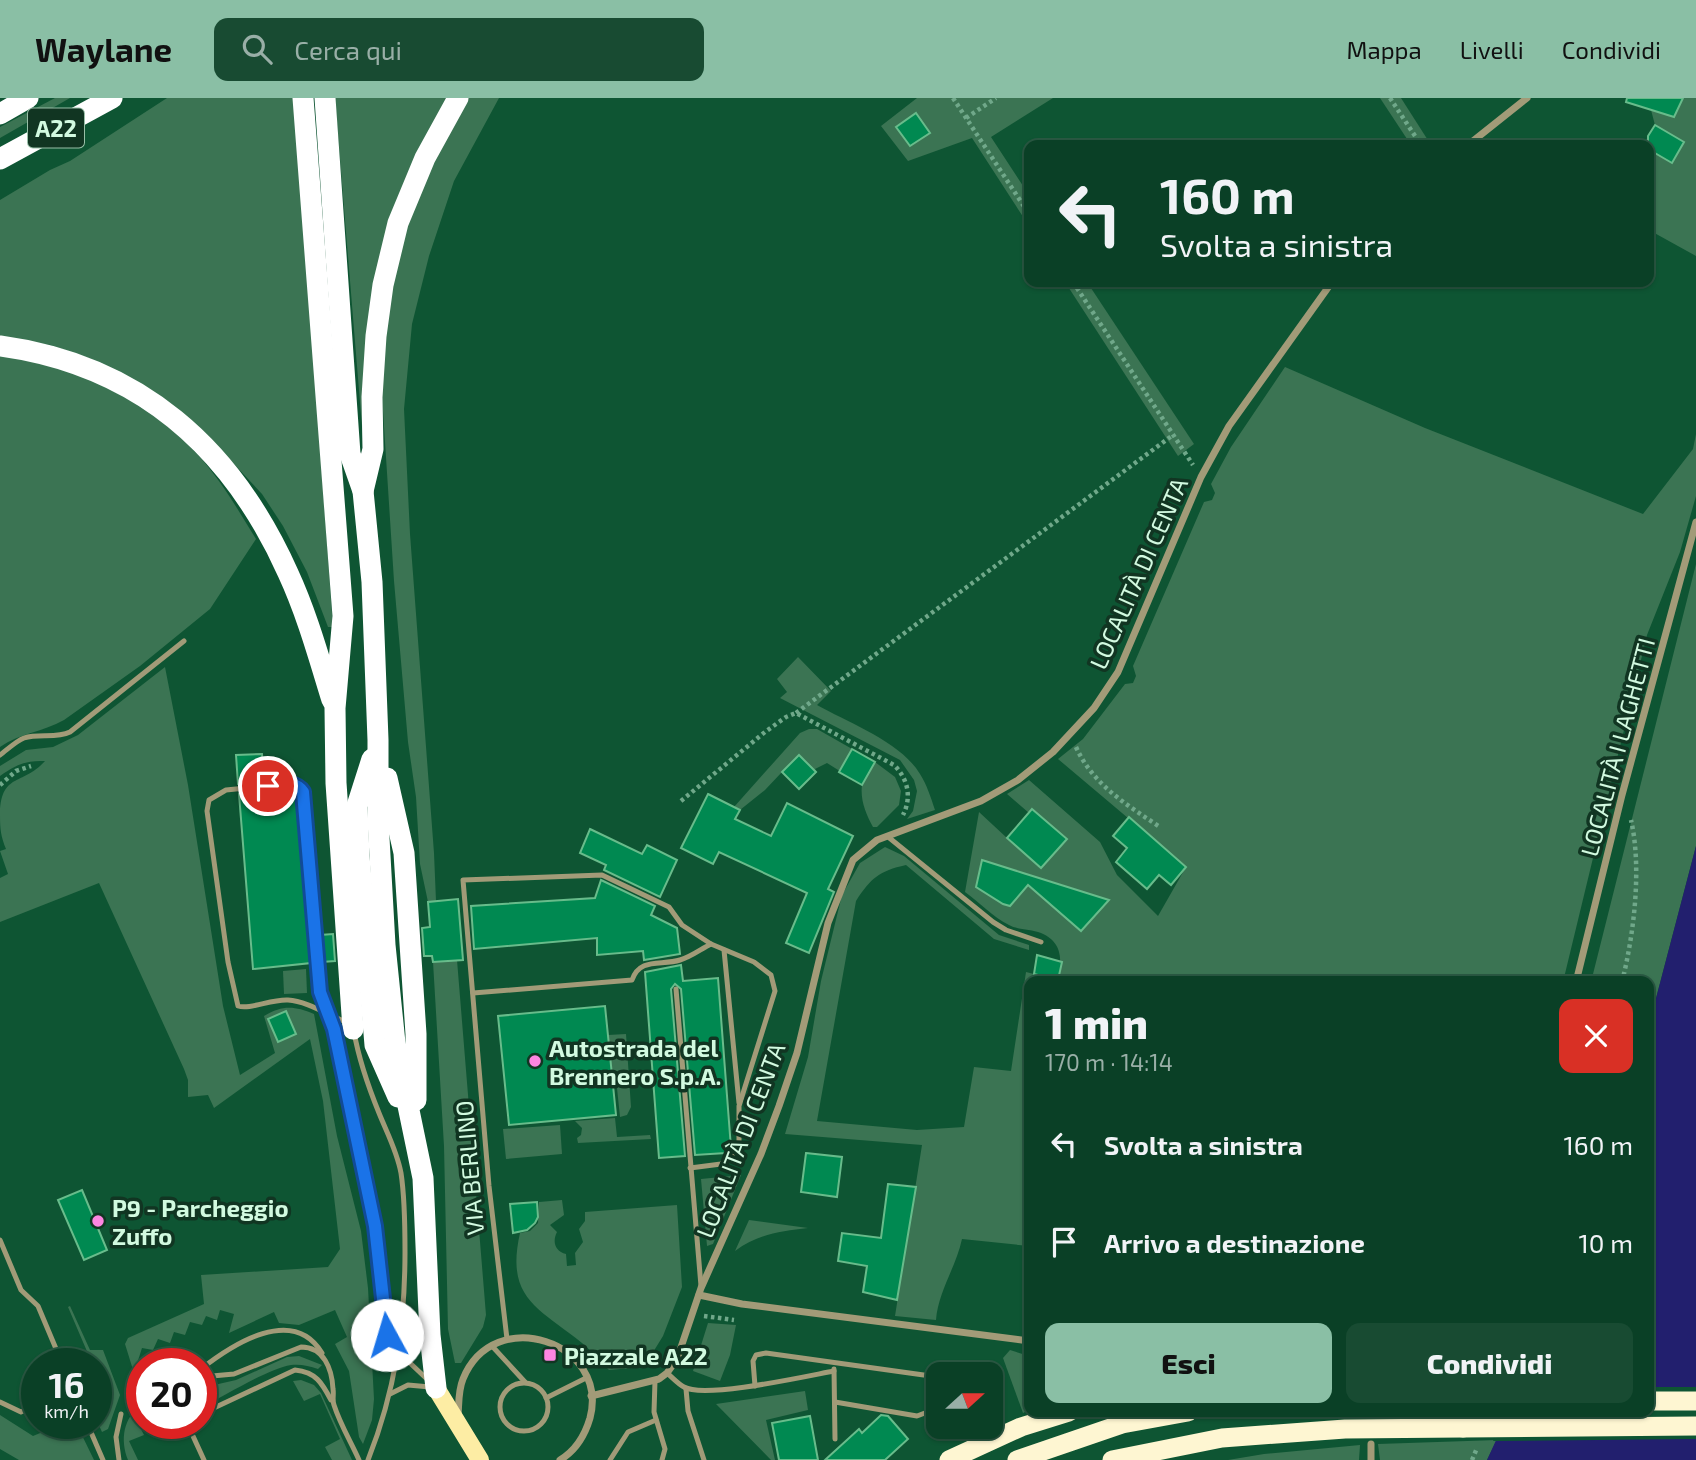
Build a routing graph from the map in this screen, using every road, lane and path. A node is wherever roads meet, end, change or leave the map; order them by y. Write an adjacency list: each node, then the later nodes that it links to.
1 (28, 98): 10 (highway, A22)
2 (111, 98): 14 (highway, A22)
3 (303, 98): 24 (highway)
4 (325, 98): 21 (highway)
5 (458, 98): 21 (highway)
6 (953, 98): 11 (path)
7 (996, 98): 11 (path)
8 (1390, 98): 12 (path)
9 (1527, 98): 13 (street)
10 (0, 114)
11 (966, 118): 15 (path)
12 (1418, 140)
13 (1474, 140)
14 (0, 159)
15 (1024, 206)
16 (1076, 287): 19 (path)
17 (1328, 287): 20 (street, LOCALITÀ DI CENTA)
18 (0, 346): 24 (highway)
19 (1173, 435): 20 (path); 25 (path)
20 (1201, 477): 26 (street, LOCALITÀ DI CENTA)
21 (363, 491): 27 (highway)
22 (1696, 522): 31 (street, LOCALITÀ I LAGHETTI)
23 (184, 641): 28 (lane)
24 (335, 708): 43 (highway)
25 (796, 713): 32 (path); 34 (path)
26 (1069, 734): 33 (path); 34 (street, LOCALITÀ DI CENTA)
27 (378, 740): 45 (highway); 45 (highway)
28 (0, 755)
29 (31, 766): 30 (path)
30 (0, 785)
31 (1622, 794): 38 (street, LOCALITÀ I LAGHETTI); 39 (path)
32 (681, 801)
33 (1160, 827)
34 (887, 836): 35 (lane); 48 (street, LOCALITÀ DI CENTA)
35 (1041, 942)
36 (711, 944): 37 (lane); 41 (lane); 41 (lane, VIA BERLINO)
37 (724, 950): 44 (lane); 44 (lane)
38 (1577, 976)
39 (1623, 976)
40 (676, 989): 46 (lane)
41 (473, 993): 49 (lane, VIA BERLINO)
42 (328, 1015): 42 (lane); 43 (lane); 53 (lane)
43 (353, 1029): 53 (lane)
44 (740, 1106): 46 (lane)
45 (416, 1137): 65 (highway)
46 (691, 1168): 48 (lane)
47 (0, 1240): 52 (lane)
48 (700, 1292): 50 (street); 58 (street, LOCALITÀ DI CENTA)
49 (507, 1339): 51 (street); 61 (street)
50 (1024, 1340)
51 (492, 1346): 63 (lane); 83 (street)
52 (56, 1348)
53 (398, 1353): 65 (lane); 67 (lane)
54 (217, 1356): 55 (lane)
55 (326, 1359): 60 (lane); 74 (lane)
56 (834, 1362): 57 (lane); 59 (lane); 64 (lane)
57 (834, 1371): 64 (lane); 73 (lane)
58 (667, 1373): 62 (street, LOCALITÀ DI CENTA); 66 (lane)
59 (926, 1375)
60 (217, 1376)
61 (586, 1378): 68 (street); 69 (lane)
62 (655, 1381): 68 (street, LOCALITÀ DI CENTA); 81 (lane)
63 (526, 1382): 69 (lane); 69 (lane)
64 (754, 1386): 66 (lane)
65 (436, 1388): 67 (lane); 83 (main road)
66 (686, 1389): 98 (lane)
67 (390, 1394): 93 (lane)
68 (591, 1396): 95 (street)
69 (546, 1398)
70 (1654, 1401): 71 (highway)
71 (1696, 1401)
72 (0, 1402): 76 (lane)
73 (835, 1402): 77 (lane); 87 (lane)
74 (333, 1403): 75 (lane); 92 (lane)
75 (217, 1407)
76 (21, 1412)
77 (926, 1413)
78 (121, 1414): 90 (lane)
79 (1053, 1417): 99 (highway)
80 (1160, 1417): 100 (highway)
81 (656, 1420): 96 (lane); 97 (lane)
82 (1696, 1426): 84 (highway, bridge)
83 (458, 1427): 94 (main road)
84 (1222, 1438): 101 (highway); 102 (highway)
85 (94, 1439): 89 (lane)
86 (194, 1439): 91 (lane)
87 (835, 1439)
88 (1371, 1444): 103 (street)
89 (103, 1460)
90 (119, 1460)
91 (204, 1460)
92 (359, 1460)
93 (368, 1460)
94 (480, 1460)
95 (560, 1460)
96 (610, 1460)
97 (662, 1460)
98 (704, 1460)
99 (949, 1460)
100 (1017, 1460)
101 (1112, 1460)
102 (1158, 1460)
103 (1371, 1460)

